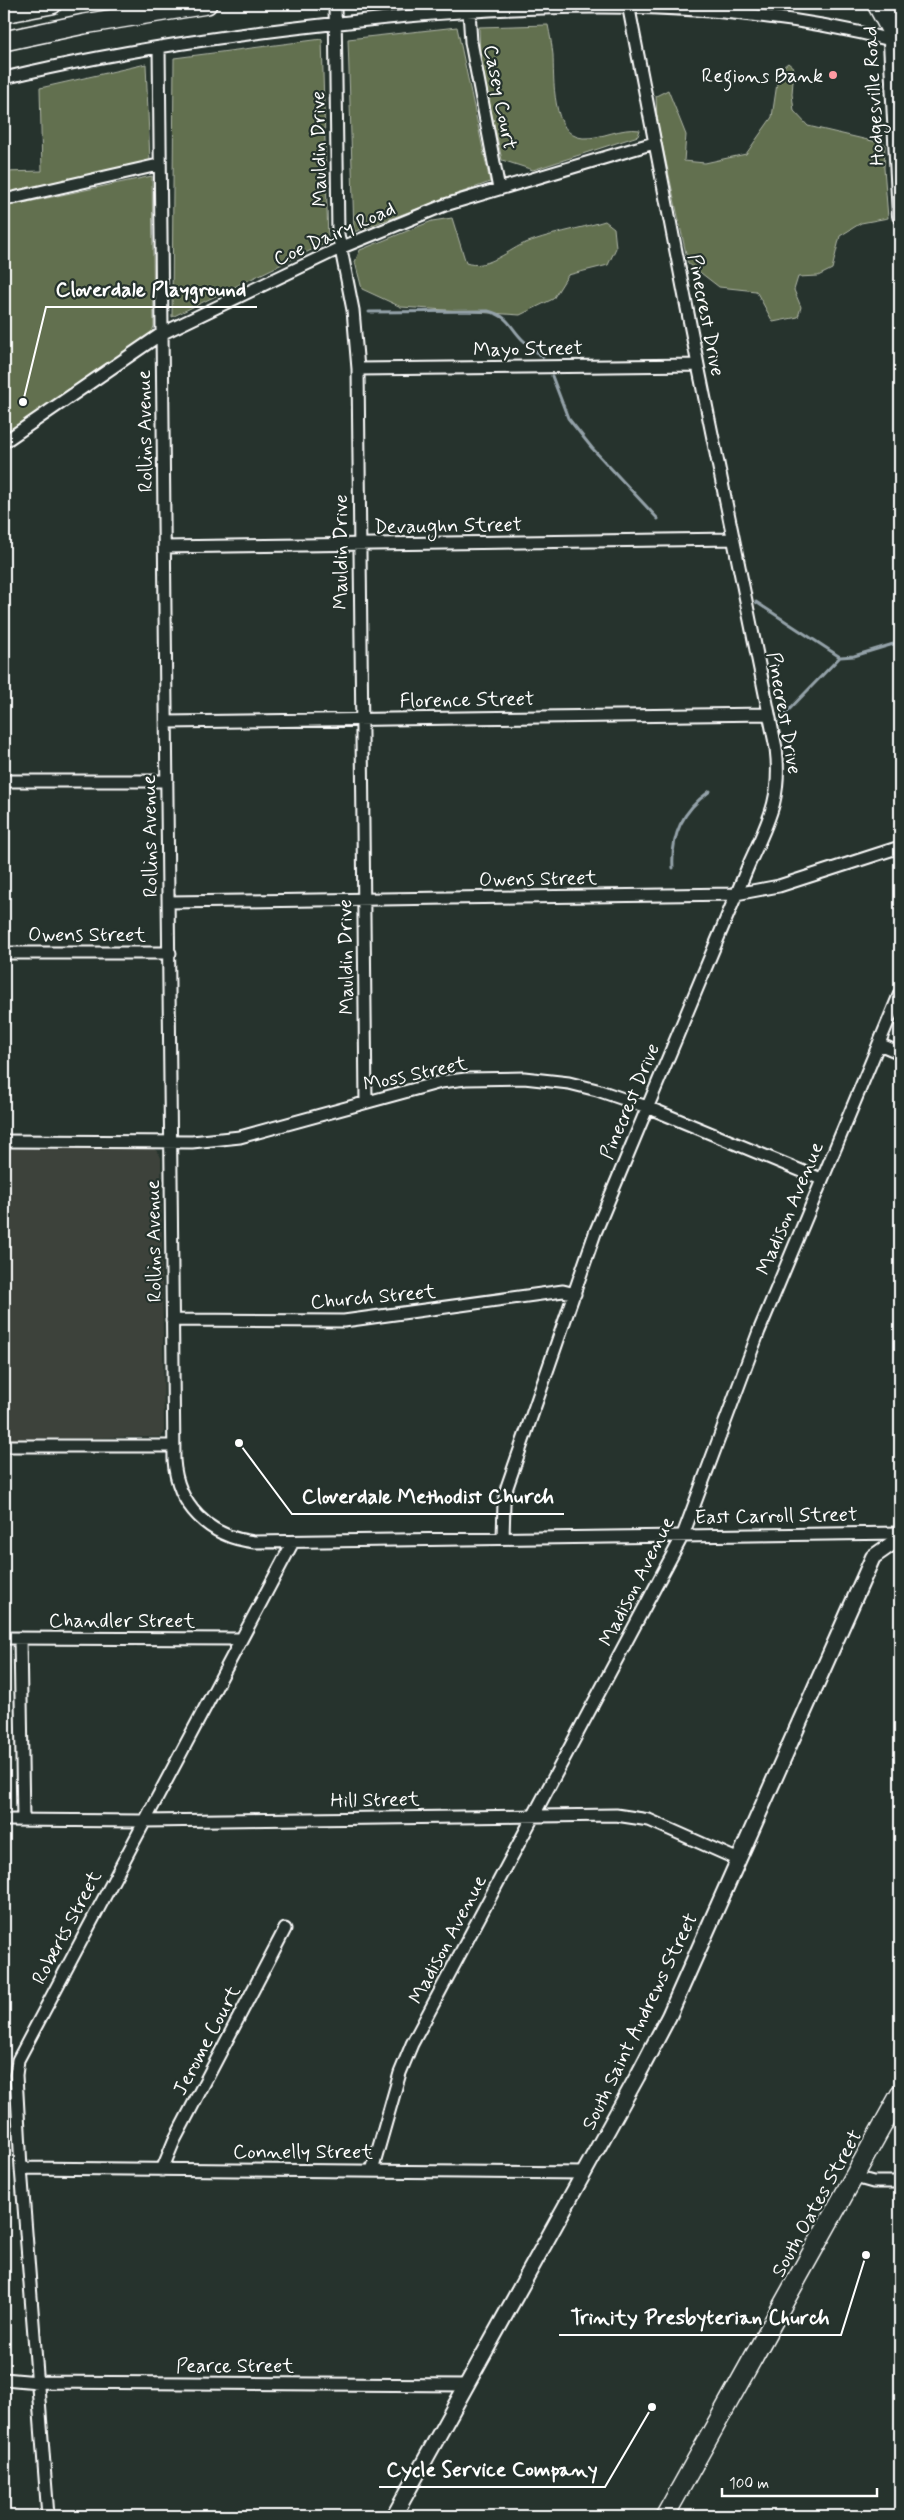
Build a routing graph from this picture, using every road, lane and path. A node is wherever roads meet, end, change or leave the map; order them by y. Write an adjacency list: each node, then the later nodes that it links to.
1 (52, 4): 8 (highway)
2 (206, 4): 11 (highway)
3 (335, 4): 9 (street, Mauldin Drive)
4 (628, 4): 7 (street); 10 (street); 14 (street, Pinecrest Drive)
5 (877, 4): 10 (highway)
6 (888, 4): 10 (street, Hodgesville Road)
7 (469, 11): 9 (street); 16 (street, Casey Court)
8 (4, 13)
9 (335, 23): 12 (street); 19 (street, Mauldin Drive)
10 (894, 29): 18 (street, Hodgesville Road)
11 (4, 41)
12 (159, 47): 13 (street); 15 (street, Rollins Avenue)
13 (4, 78)
14 (654, 143): 16 (street, Coe Dairy Road); 21 (street, Pinecrest Drive)
15 (158, 165): 17 (street); 20 (street, Rollins Avenue)
16 (499, 189): 19 (street, Coe Dairy Road)
17 (4, 200)
18 (900, 216)
19 (340, 248): 20 (street, Coe Dairy Road); 22 (street, Mauldin Drive)
20 (161, 334): 23 (street, Coe Dairy Road); 26 (street, Rollins Avenue)
21 (698, 365): 22 (street, Mayo Street); 24 (street, Pinecrest Drive)
22 (358, 369): 25 (street, Mauldin Drive)
23 (4, 442)
24 (732, 540): 25 (street, Devaughn Street); 27 (street, Pinecrest Drive)
25 (359, 545): 26 (street, Devaughn Street); 28 (street, Mauldin Drive)
26 (164, 547): 29 (street, Rollins Avenue)
27 (769, 714): 28 (street, Florence Street); 33 (street, Pinecrest Drive)
28 (361, 719): 29 (street, Florence Street); 34 (street, Mauldin Drive)
29 (166, 722): 31 (street, Rollins Avenue)
30 (4, 781): 31 (street)
31 (167, 781): 35 (street, Rollins Avenue)
32 (900, 847): 33 (street, Owens Street)
33 (736, 894): 34 (street, Owens Street); 42 (street, Pinecrest Drive)
34 (363, 899): 35 (street, Owens Street); 41 (street, Mauldin Drive)
35 (169, 902): 37 (street, Rollins Avenue)
36 (4, 953): 37 (street, Owens Street)
37 (170, 953): 44 (street, Rollins Avenue)
38 (900, 993): 39 (street, Madison Avenue)
39 (879, 1044): 40 (street); 45 (street, Madison Avenue)
40 (900, 1053)
41 (366, 1102): 42 (street, Moss Street); 44 (street, Moss Street)
42 (647, 1107): 45 (street, Moss Street); 46 (street, Pinecrest Drive)
43 (4, 1141): 44 (street, Moss Street)
44 (170, 1141): 47 (street, Rollins Avenue)
45 (821, 1179): 51 (street, Madison Avenue)
46 (575, 1294): 47 (street, Church Street); 52 (street, Pinecrest Drive)
47 (172, 1320): 49 (street, Rollins Avenue)
48 (4, 1446): 49 (street)
49 (174, 1446): 54 (street, Rollins Avenue)
50 (900, 1533): 51 (street, East Carroll Street)
51 (683, 1535): 52 (street, East Carroll Street); 58 (street, Madison Avenue)
52 (503, 1538): 54 (street, East Carroll Street)
53 (900, 1538): 62 (street, South Saint Andrews Street)
54 (293, 1542): 57 (street, Roberts Street)
55 (4, 1638): 56 (street, Chandler Street)
56 (20, 1638): 57 (street, Chandler Street); 60 (street)
57 (240, 1639): 61 (street, Roberts Street)
58 (533, 1816): 61 (street, Hill Street); 62 (street, Hill Street); 69 (street, Madison Avenue)
59 (4, 1820): 60 (street, Hill Street)
60 (23, 1820): 61 (street, Hill Street)
61 (144, 1821): 65 (street, Roberts Street)
62 (739, 1860): 70 (street, South Saint Andrews Street)
63 (285, 1929): 68 (street, Jerome Court)
64 (4, 2075): 65 (street)
65 (16, 2075): 67 (street, Roberts Street)
66 (900, 2094): 71 (main road, South Oates Street)
67 (21, 2168): 68 (street, Connelly Street); 74 (street, Roberts Street)
68 (162, 2170): 69 (street, Connelly Street)
69 (372, 2170): 70 (street, Connelly Street)
70 (584, 2173): 75 (street, South Saint Andrews Street)
71 (855, 2177): 72 (street); 78 (main road, South Oates Street)
72 (900, 2182)
73 (4, 2378): 74 (street, Pearce Street)
74 (38, 2382): 75 (street, Pearce Street); 76 (street, Roberts Street)
75 (466, 2385): 77 (street, South Saint Andrews Street)
76 (48, 2516)
77 (394, 2516)
78 (665, 2516)

